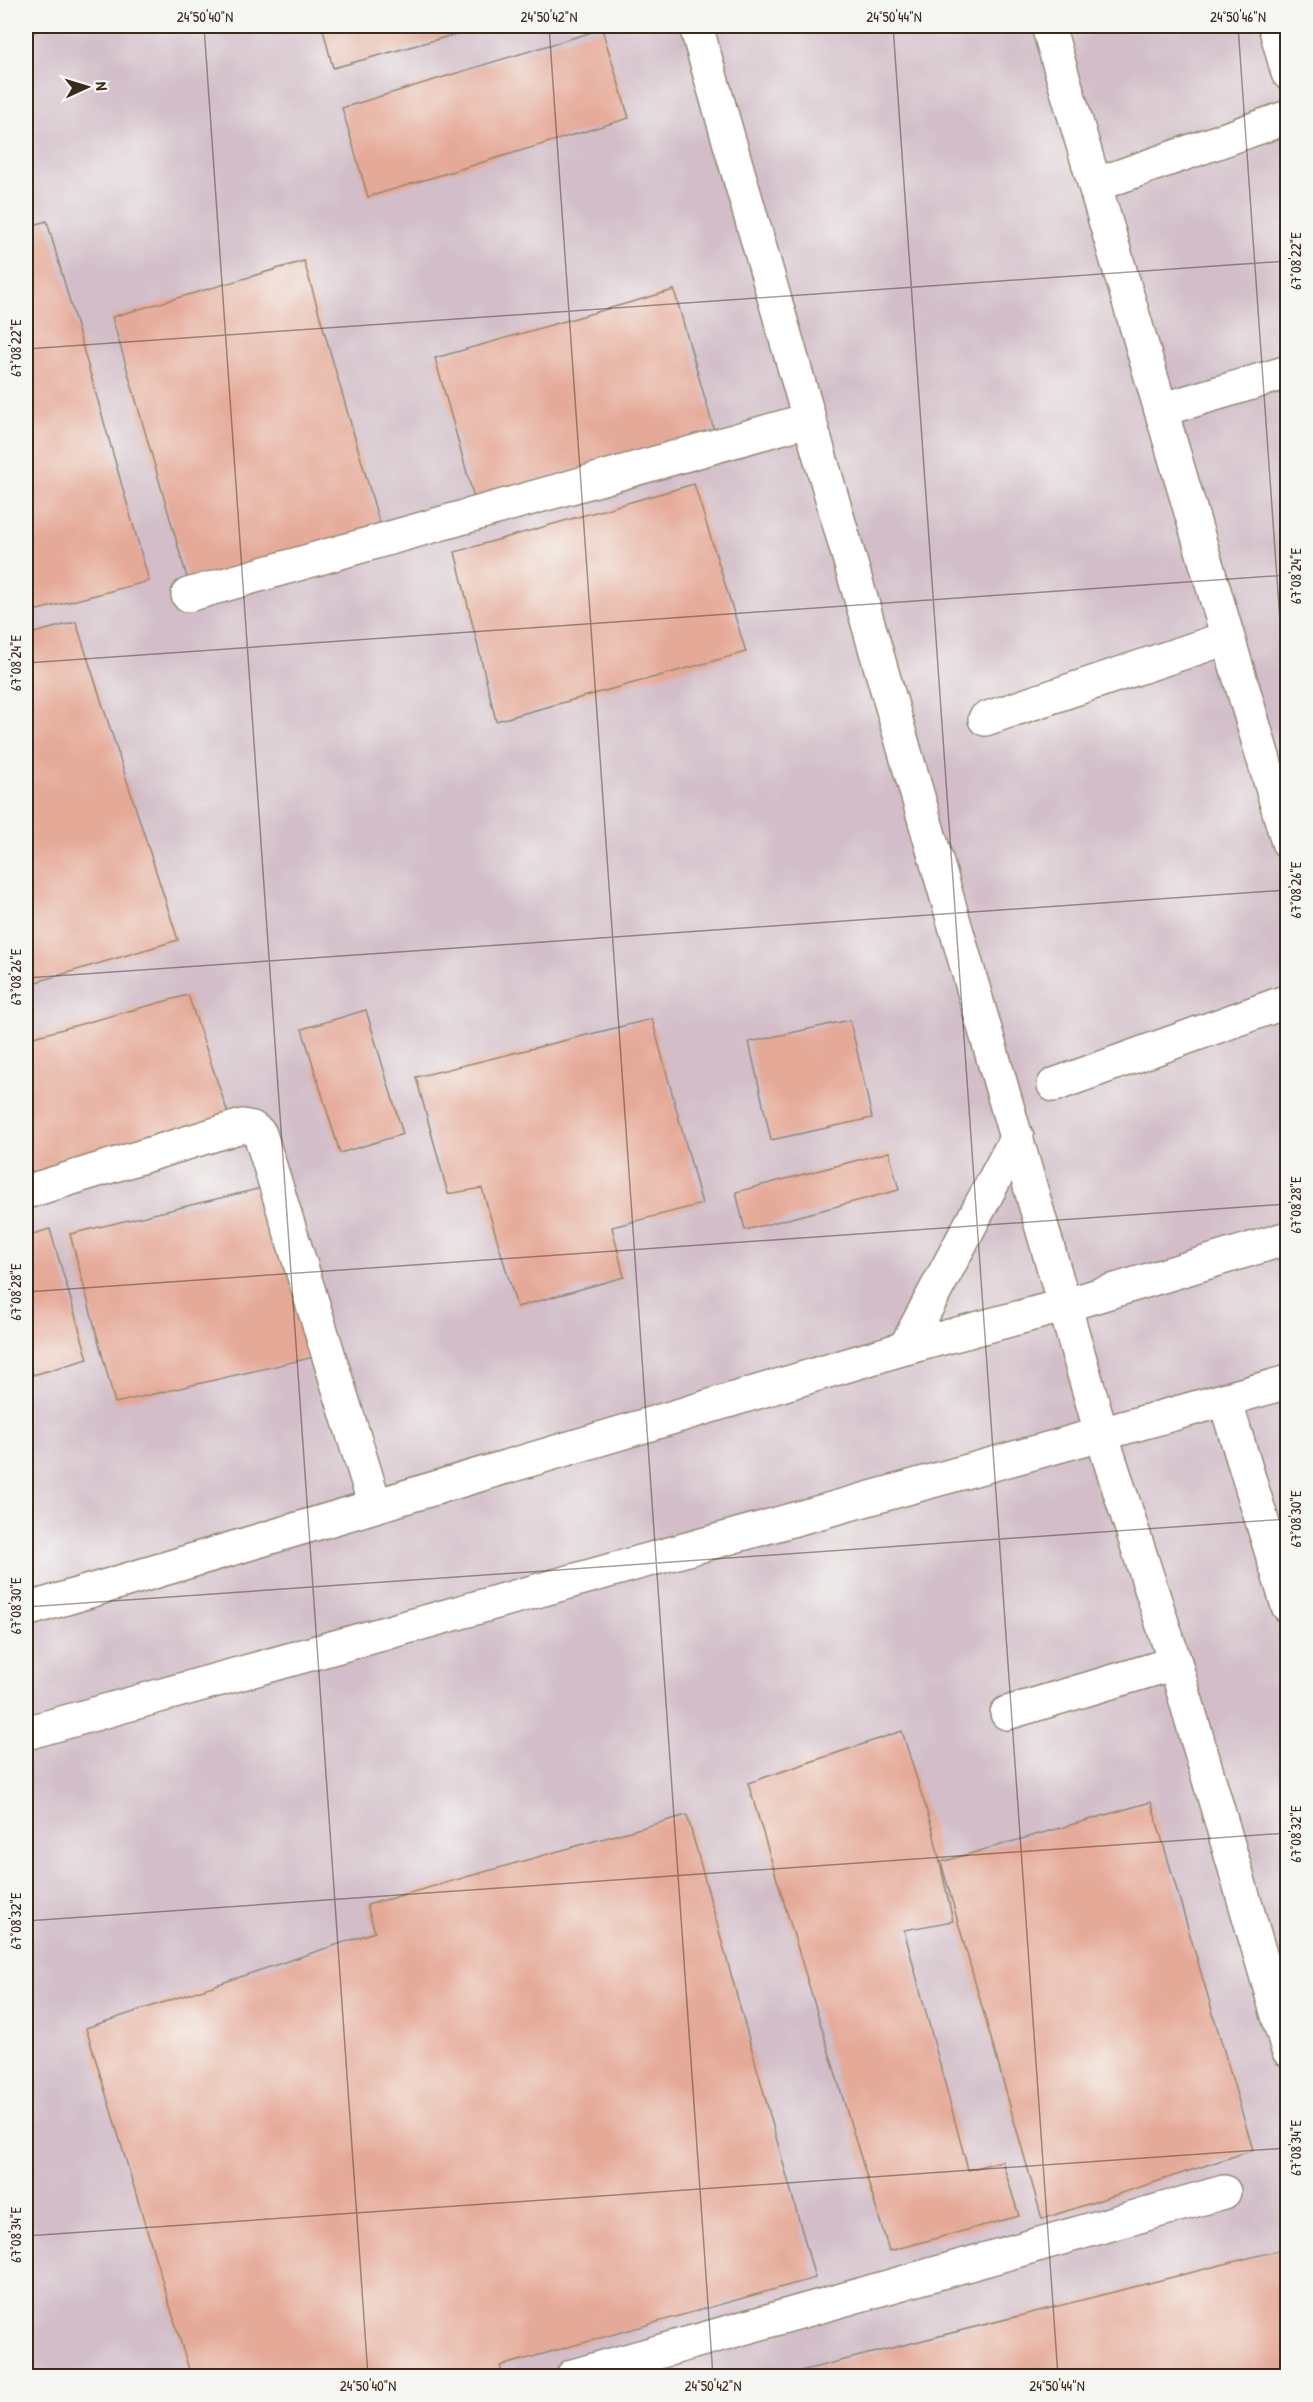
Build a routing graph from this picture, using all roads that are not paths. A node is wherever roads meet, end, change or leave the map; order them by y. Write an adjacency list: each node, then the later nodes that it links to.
1 (696, 26): 9 (street)
2 (1048, 26): 6 (street)
3 (1275, 26): 4 (street)
4 (1287, 73)
5 (1287, 117): 6 (street)
6 (1095, 185): 8 (street)
7 (1287, 372): 8 (street)
8 (1161, 410): 11 (street)
9 (808, 420): 10 (street); 16 (street)
10 (188, 596)
11 (1227, 638): 12 (street); 13 (street)
12 (985, 719)
13 (1287, 842)
14 (1287, 1001): 15 (street)
15 (1054, 1084)
16 (1017, 1137): 19 (street); 20 (street)
17 (26, 1192): 24 (street)
18 (1287, 1238): 19 (street)
19 (1066, 1305): 20 (street); 23 (street)
20 (905, 1348): 24 (street)
21 (1287, 1383): 22 (street)
22 (1226, 1400): 23 (street); 25 (street)
23 (1102, 1436): 27 (street); 29 (street)
24 (375, 1505): 26 (street)
25 (1287, 1606)
26 (26, 1610)
27 (1175, 1662): 28 (street); 30 (street)
28 (1007, 1713)
29 (26, 1733)
30 (1287, 2050)
31 (1224, 2192): 32 (street)
32 (573, 2376)

